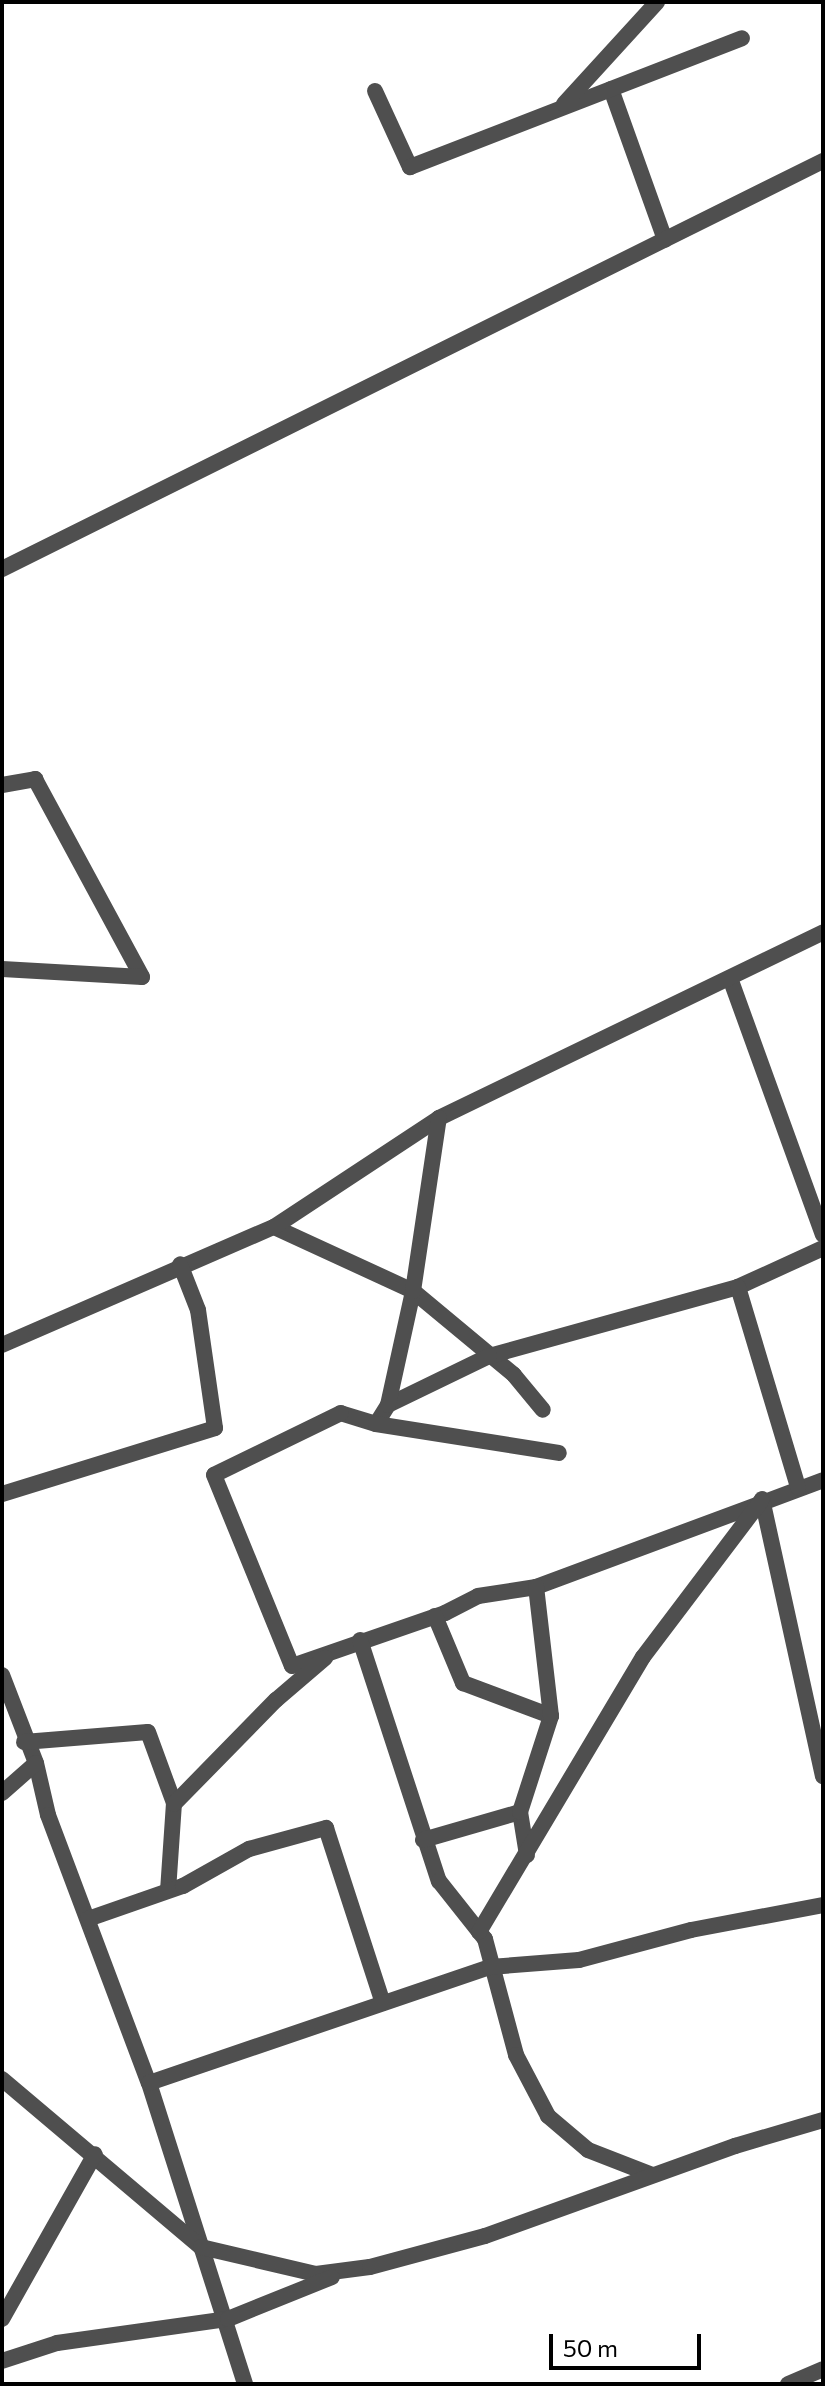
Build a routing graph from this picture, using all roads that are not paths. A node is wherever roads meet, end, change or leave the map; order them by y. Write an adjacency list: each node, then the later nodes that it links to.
1 (657, 2): 5 (street)
2 (742, 38): 3 (street)
3 (611, 89): 5 (street); 7 (street)
4 (375, 91): 5 (street)
5 (560, 109)
6 (823, 161): 7 (street)
7 (665, 240): 8 (street)
8 (2, 569)
9 (2, 785): 11 (street)
10 (823, 932): 12 (street)
11 (2, 969)
12 (730, 978): 13 (street); 15 (street)
13 (439, 1118): 14 (street); 19 (street)
14 (274, 1227): 17 (street); 19 (street)
15 (823, 1235)
16 (823, 1248): 18 (street)
17 (180, 1264): 20 (street); 28 (street)
18 (738, 1287): 21 (street); 27 (street)
19 (413, 1291): 21 (street); 22 (street)
20 (2, 1345)
21 (489, 1356): 22 (street); 23 (street)
22 (388, 1405): 24 (street)
23 (543, 1410)
24 (376, 1424): 25 (street); 33 (street)
25 (559, 1453)
26 (823, 1480): 27 (street)
27 (798, 1487): 29 (street)
28 (2, 1494)
29 (762, 1499): 30 (street); 38 (street); 43 (street)
30 (536, 1587): 31 (street); 35 (street)
31 (435, 1616): 32 (street); 35 (street)
32 (360, 1640): 33 (street); 42 (street)
33 (334, 1651): 40 (street)
34 (2, 1675): 36 (street)
35 (551, 1716): 41 (street)
36 (24, 1742): 37 (street); 40 (street)
37 (36, 1763): 39 (street); 46 (street)
38 (823, 1776)
39 (2, 1793)
40 (174, 1804): 44 (street)
41 (520, 1812): 42 (street); 43 (street)
42 (423, 1840): 47 (street)
43 (527, 1855): 47 (street)
44 (168, 1890): 46 (street); 49 (street)
45 (823, 1905): 48 (street)
46 (88, 1919): 51 (street)
47 (479, 1932): 48 (street)
48 (490, 1967): 49 (street); 54 (street)
49 (383, 2003): 51 (street)
50 (2, 2079): 53 (street)
51 (149, 2083): 55 (street)
52 (823, 2120): 54 (street)
53 (95, 2154): 55 (street); 57 (street)
54 (652, 2175): 56 (street)
55 (201, 2247): 56 (street); 58 (street)
56 (341, 2273): 58 (street)
57 (2, 2319)
58 (228, 2319): 59 (street); 61 (street)
59 (2, 2361)
60 (823, 2369): 62 (street)
61 (245, 2384)
62 (788, 2384)

